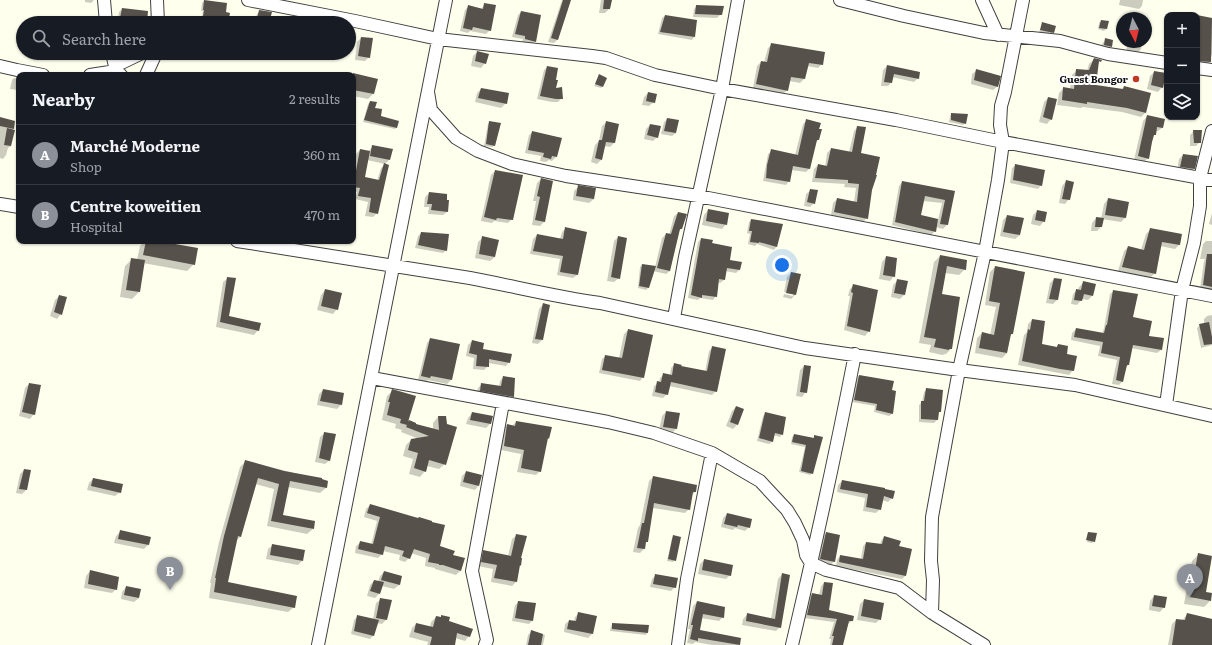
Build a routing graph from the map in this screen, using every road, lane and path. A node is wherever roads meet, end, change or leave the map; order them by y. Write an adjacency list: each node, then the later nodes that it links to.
1 (104, 0): 9 (street)
2 (157, 0): 10 (street)
3 (248, 0): 11 (street)
4 (446, 0): 15 (street)
5 (738, 0): 26 (street)
6 (840, 0): 13 (street)
7 (982, 0): 13 (street)
8 (1022, 0): 14 (street)
9 (105, 16)
10 (158, 16)
11 (330, 16)
12 (356, 21): 15 (street)
13 (998, 35): 14 (street)
14 (1015, 37): 19 (street); 29 (street)
15 (438, 39): 26 (street); 27 (street)
16 (114, 60): 23 (street)
17 (132, 60): 23 (street)
18 (153, 60): 25 (street)
19 (1164, 63)
20 (0, 66): 24 (street)
21 (1200, 68): 22 (street)
22 (1212, 70)
23 (117, 71)
24 (27, 72)
25 (147, 72)
26 (722, 89): 29 (street); 31 (street)
27 (428, 92): 31 (street); 36 (street)
28 (1212, 131): 30 (street)
29 (1003, 142): 30 (street); 35 (street)
30 (1206, 179): 37 (street)
31 (698, 196): 35 (street); 39 (street)
32 (0, 204): 33 (street)
33 (16, 207)
34 (256, 244): 36 (street)
35 (985, 252): 37 (street); 41 (street)
36 (394, 265): 39 (street); 42 (street)
37 (1182, 290): 38 (street); 44 (street)
38 (1212, 296)
39 (674, 318): 40 (street)
40 (855, 354): 41 (street); 47 (street)
41 (959, 370): 44 (street); 48 (street)
42 (372, 378): 43 (street); 49 (street)
43 (503, 403): 46 (street); 50 (street)
44 (1166, 405): 45 (street)
45 (1212, 416)
46 (712, 453): 47 (street); 51 (street)
47 (811, 563): 48 (street); 52 (street)
48 (932, 613): 53 (street)
49 (318, 645)
50 (485, 645)
51 (678, 645)
52 (792, 645)
53 (984, 645)

